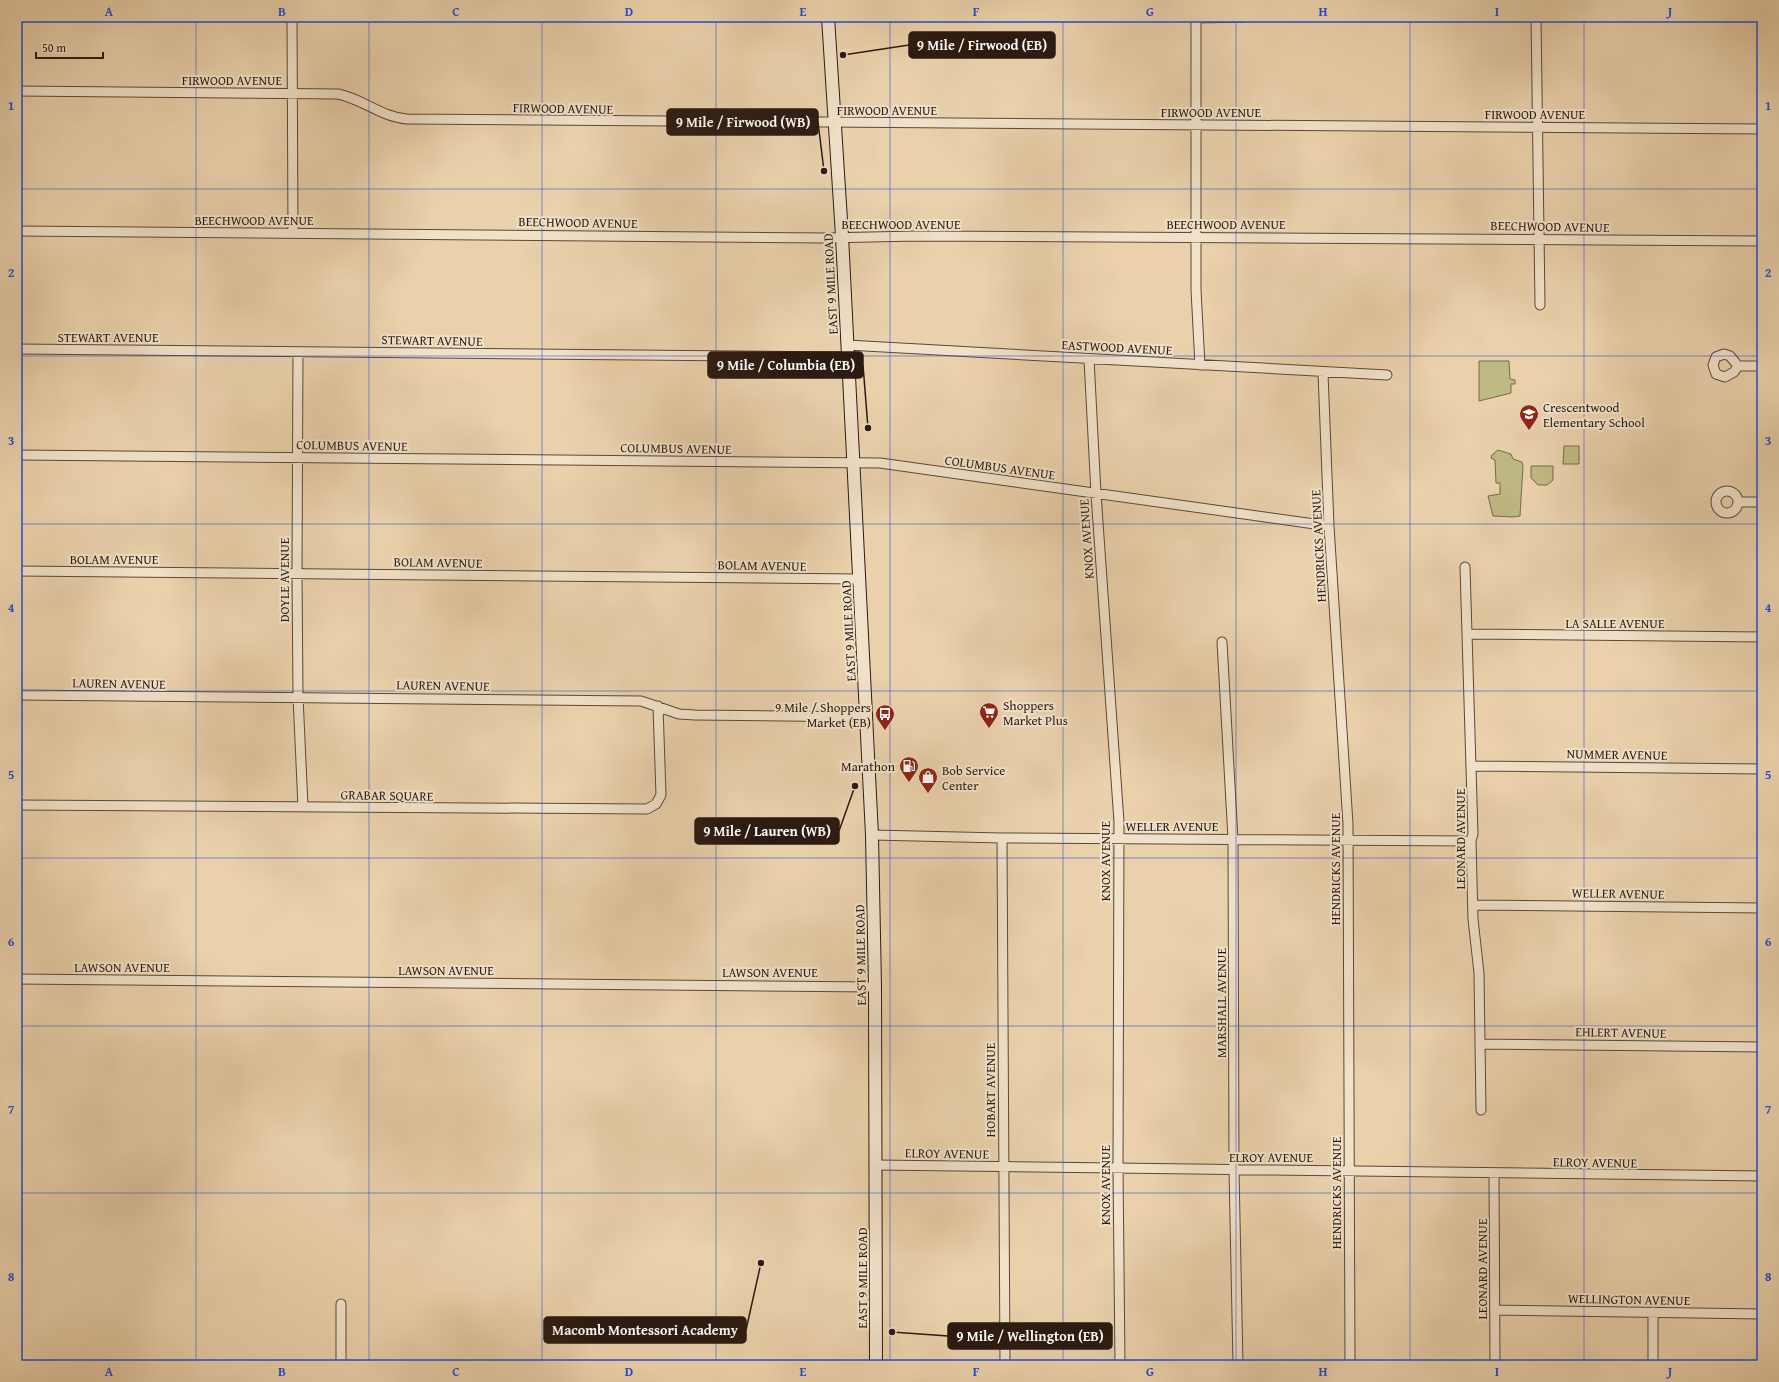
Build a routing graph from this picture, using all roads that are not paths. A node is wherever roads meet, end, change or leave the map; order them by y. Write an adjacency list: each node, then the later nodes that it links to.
1 (292, 17): 7 (street)
2 (828, 17): 8 (main road, EAST 9 MILE ROAD)
3 (1244, 17): 5 (street)
4 (1536, 17): 10 (street)
5 (1196, 18): 9 (street)
6 (17, 91): 7 (street, FIRWOOD AVENUE)
7 (292, 94): 8 (street, FIRWOOD AVENUE); 13 (street)
8 (834, 123): 9 (street, FIRWOOD AVENUE); 14 (main road, EAST 9 MILE ROAD)
9 (1197, 125): 10 (street, FIRWOOD AVENUE); 15 (street)
10 (1538, 127): 11 (street, FIRWOOD AVENUE); 16 (street)
11 (1762, 129)
12 (17, 231): 13 (street, BEECHWOOD AVENUE)
13 (293, 233): 14 (street, BEECHWOOD AVENUE)
14 (842, 236): 15 (street, BEECHWOOD AVENUE); 19 (main road, EAST 9 MILE ROAD)
15 (1196, 237): 16 (street, BEECHWOOD AVENUE); 24 (street)
16 (1538, 239): 17 (street, BEECHWOOD AVENUE); 18 (street)
17 (1762, 241)
18 (1540, 305)
19 (847, 345): 22 (main road, EAST 9 MILE ROAD); 23 (street, EASTWOOD AVENUE)
20 (17, 350): 21 (street, STEWART AVENUE)
21 (298, 352): 22 (street, STEWART AVENUE); 30 (street, DOYLE AVENUE)
22 (847, 357): 31 (main road, EAST 9 MILE ROAD)
23 (1089, 359): 24 (street, EASTWOOD AVENUE); 32 (street, KNOX AVENUE)
24 (1200, 364): 27 (street, EASTWOOD AVENUE)
25 (1738, 366): 26 (street)
26 (1762, 366)
27 (1323, 373): 28 (street, EASTWOOD AVENUE); 35 (street, HENDRICKS AVENUE)
28 (1387, 375)
29 (17, 455): 30 (street, COLUMBUS AVENUE)
30 (297, 457): 31 (street, COLUMBUS AVENUE); 38 (street, DOYLE AVENUE)
31 (853, 462): 32 (street, COLUMBUS AVENUE); 39 (main road, EAST 9 MILE ROAD)
32 (1096, 494): 35 (street, COLUMBUS AVENUE); 53 (street, KNOX AVENUE)
33 (1739, 502): 34 (street)
34 (1762, 502)
35 (1329, 526): 55 (street, HENDRICKS AVENUE)
36 (1465, 567): 40 (street, LEONARD AVENUE)
37 (17, 571): 38 (street, BOLAM AVENUE)
38 (296, 573): 39 (street, BOLAM AVENUE); 44 (street, DOYLE AVENUE)
39 (859, 579): 46 (main road, EAST 9 MILE ROAD)
40 (1467, 634): 41 (street, LA SALLE AVENUE); 47 (street, LEONARD AVENUE)
41 (1762, 637)
42 (1222, 642): 54 (street, MARSHALL AVENUE)
43 (17, 695): 44 (street, LAUREN AVENUE)
44 (298, 696): 45 (street, LAUREN AVENUE); 50 (street, DOYLE AVENUE)
45 (658, 706): 46 (street, LAUREN AVENUE); 50 (street, GRABAR SQUARE)
46 (867, 717): 51 (main road, EAST 9 MILE ROAD)
47 (1472, 766): 48 (street, NUMMER AVENUE); 56 (street, LEONARD AVENUE)
48 (1762, 769)
49 (17, 805): 50 (street, GRABAR SQUARE)
50 (303, 807)
51 (872, 835): 52 (street, WELLER AVENUE); 60 (main road, EAST 9 MILE ROAD)
52 (1002, 838): 53 (street, WELLER AVENUE); 65 (street, HOBART AVENUE)
53 (1118, 838): 54 (street, WELLER AVENUE); 66 (street, KNOX AVENUE)
54 (1233, 839): 55 (street, WELLER AVENUE); 67 (street, MARSHALL AVENUE)
55 (1348, 840): 56 (street, WELLER AVENUE); 68 (street, HENDRICKS AVENUE)
56 (1471, 841): 57 (street, LEONARD AVENUE)
57 (1473, 904): 58 (street, WELLER AVENUE); 61 (street, LEONARD AVENUE)
58 (1762, 908)
59 (17, 979): 60 (street, LAWSON AVENUE)
60 (875, 987): 64 (main road, EAST 9 MILE ROAD)
61 (1480, 1044): 62 (street, EHLERT AVENUE); 63 (street, LEONARD AVENUE)
62 (1762, 1047)
63 (1481, 1110)
64 (876, 1165): 65 (street, ELROY AVENUE); 76 (main road, EAST 9 MILE ROAD)
65 (1004, 1167): 66 (street, ELROY AVENUE); 77 (street, HOBART AVENUE)
66 (1118, 1169): 67 (street, ELROY AVENUE); 78 (street, KNOX AVENUE)
67 (1234, 1170): 68 (street, ELROY AVENUE); 79 (street, MARSHALL AVENUE)
68 (1350, 1171): 69 (street, ELROY AVENUE); 80 (street, HENDRICKS AVENUE)
69 (1494, 1174): 70 (street, ELROY AVENUE); 72 (street, LEONARD AVENUE)
70 (1762, 1176)
71 (342, 1304): 75 (street)
72 (1495, 1310): 73 (street, WELLINGTON AVENUE); 81 (street, LEONARD AVENUE)
73 (1653, 1312): 74 (street, WELLINGTON AVENUE); 82 (street)
74 (1762, 1314)
75 (341, 1365)
76 (876, 1365)
77 (1005, 1365)
78 (1120, 1365)
79 (1238, 1365)
80 (1350, 1365)
81 (1495, 1365)
82 (1653, 1365)

